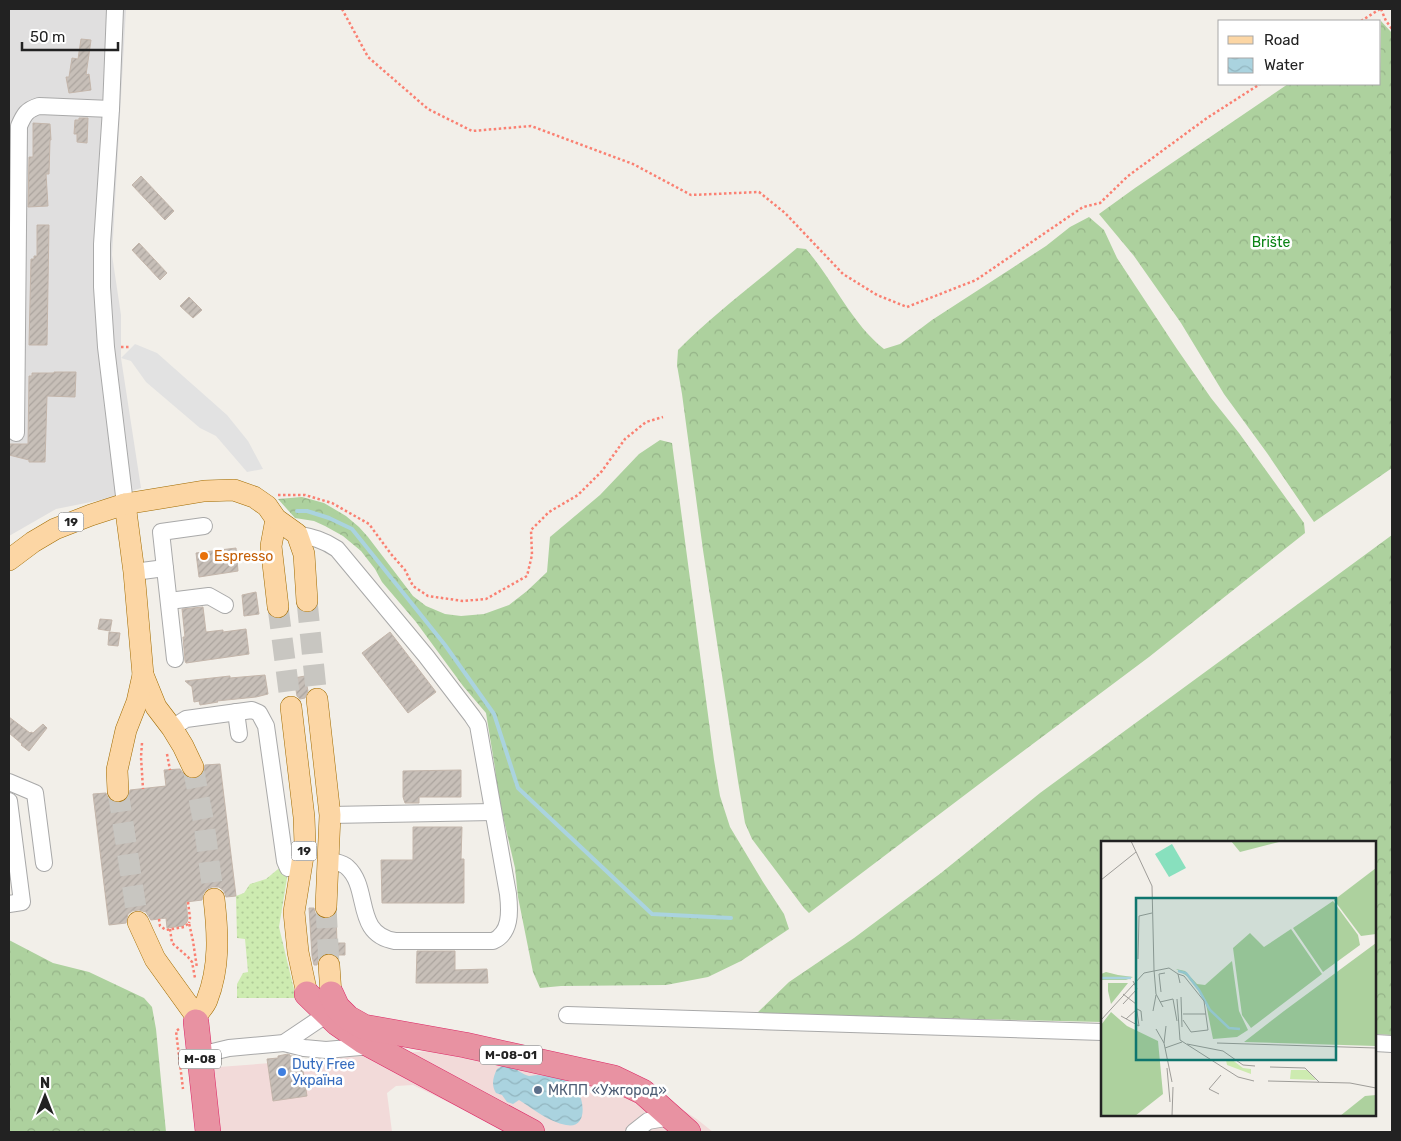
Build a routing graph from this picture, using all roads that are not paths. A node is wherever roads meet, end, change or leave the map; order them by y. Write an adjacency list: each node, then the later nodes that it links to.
1 (115, 9): 2 (street)
2 (111, 109): 3 (street); 4 (street)
3 (16, 433)
4 (125, 504): 5 (main road, 19); 8 (main road, 19); 10 (main road)
5 (266, 507): 7 (main road, 19); 14 (main road)
6 (204, 526): 9 (street)
7 (297, 534): 12 (main road); 26 (street)
8 (15, 555)
9 (165, 568): 10 (street); 11 (street)
10 (134, 572): 16 (main road)
11 (169, 601): 13 (street); 15 (street)
12 (307, 601)
13 (224, 605)
14 (278, 607)
15 (175, 660)
16 (143, 675): 20 (main road); 24 (main road)
17 (317, 699): 27 (main road, 19)
18 (291, 707): 36 (main road, 19)
19 (236, 712): 20 (street); 21 (street); 30 (street)
20 (172, 728): 22 (main road)
21 (239, 734)
22 (193, 767)
23 (9, 782): 29 (street)
24 (118, 791)
25 (9, 801): 32 (street)
26 (493, 812): 27 (street); 28 (street)
27 (330, 815): 28 (main road, 19)
28 (329, 860): 33 (main road, 19)
29 (44, 863)
30 (288, 868)
31 (214, 899): 38 (main road)
32 (9, 904)
33 (326, 907)
34 (148, 921): 38 (main road)
35 (329, 965): 36 (main road)
36 (322, 1001): 40 (street); 43 (highway); 46 (highway, М-08-01)
37 (567, 1015): 39 (street)
38 (196, 1019): 44 (highway, М-08)
39 (1101, 1032)
40 (284, 1043): 43 (street); 44 (street)
41 (1376, 1043): 42 (street)
42 (1392, 1044)
43 (372, 1046): 49 (highway)
44 (200, 1055): 45 (highway, М-08)
45 (204, 1097): 47 (highway, М-08); 48 (highway, М-08)
46 (680, 1125): 50 (street)
47 (208, 1132)
48 (223, 1132)
49 (532, 1132)
50 (634, 1132)

